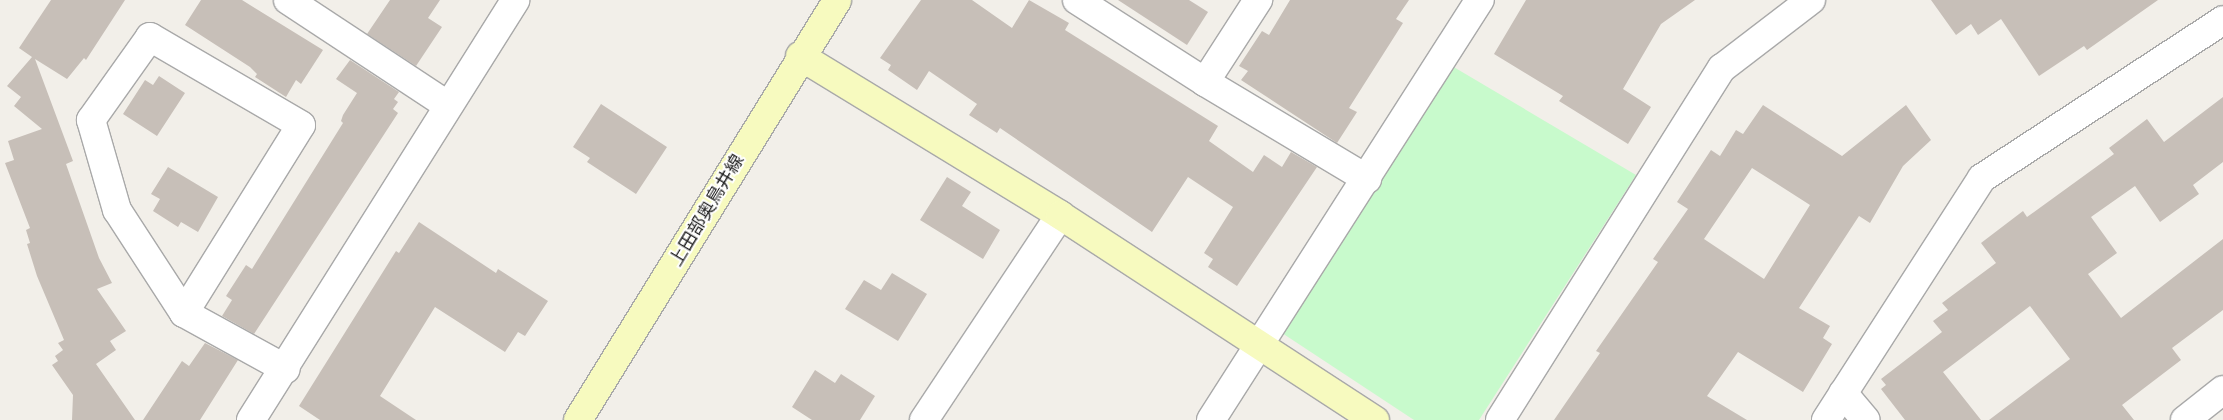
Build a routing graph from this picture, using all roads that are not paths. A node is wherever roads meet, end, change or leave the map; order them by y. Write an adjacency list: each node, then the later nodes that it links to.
1 (288, 0): 12 (street)
2 (515, 0): 12 (street)
3 (837, 0): 10 (street, 上田部奥鳥井線)
4 (1077, 0): 11 (street)
5 (1258, 0): 11 (street)
6 (1480, 0): 13 (street)
7 (1811, 0): 8 (street)
8 (1783, 8): 25 (street)
9 (2223, 20): 19 (street)
10 (800, 56): 14 (street); 21 (street, 上田部奥鳥井線)
11 (1205, 82): 13 (street)
12 (447, 105): 17 (street)
13 (1367, 179): 16 (street)
14 (1060, 215): 16 (street); 22 (street)
15 (184, 313): 15 (street); 17 (street)
16 (1260, 344): 23 (street); 24 (street)
17 (286, 369): 20 (street)
18 (2223, 390): 28 (street)
19 (1843, 393): 26 (street); 27 (street)
20 (252, 420)
21 (578, 420)
22 (924, 420)
23 (1211, 420)
24 (1374, 420)
25 (1500, 420)
26 (1826, 420)
27 (1866, 420)
28 (2185, 420)

